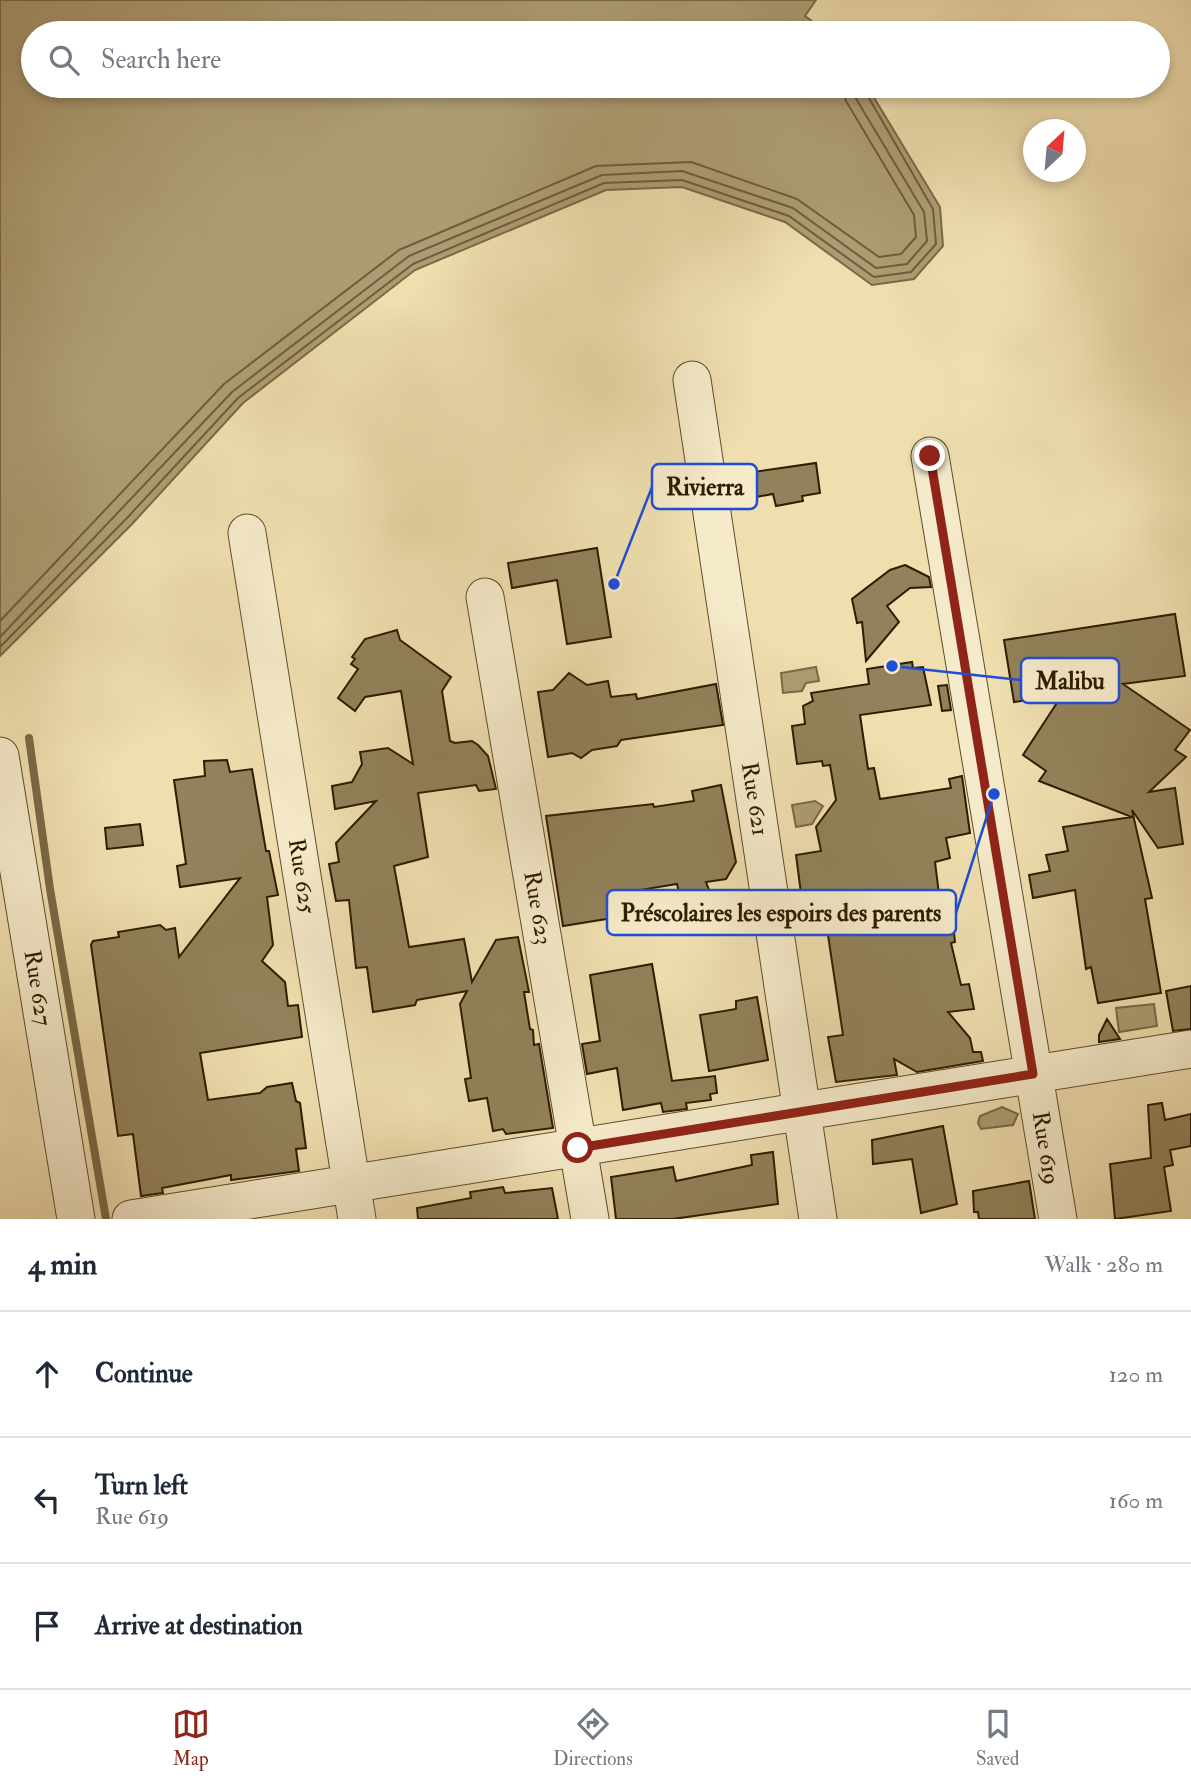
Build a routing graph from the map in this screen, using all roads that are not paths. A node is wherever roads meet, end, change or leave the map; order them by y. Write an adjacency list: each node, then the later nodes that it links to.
1 (692, 380): 9 (street, Rue 621)
2 (930, 456): 8 (street, Rue 619)
3 (247, 533): 11 (street, Rue 625)
4 (485, 597): 10 (street, Rue 623)
5 (0, 756): 6 (street, Rue 627)
6 (9, 870): 12 (street, Rue 627)
7 (1191, 1049): 8 (street)
8 (1033, 1074): 9 (street); 16 (street, Rue 619)
9 (801, 1112): 10 (street); 15 (street, Rue 621)
10 (578, 1148): 11 (street); 14 (street, Rue 623)
11 (354, 1202): 13 (street)
12 (76, 1219)
13 (131, 1219)
14 (590, 1219)
15 (818, 1219)
16 (1058, 1219)

